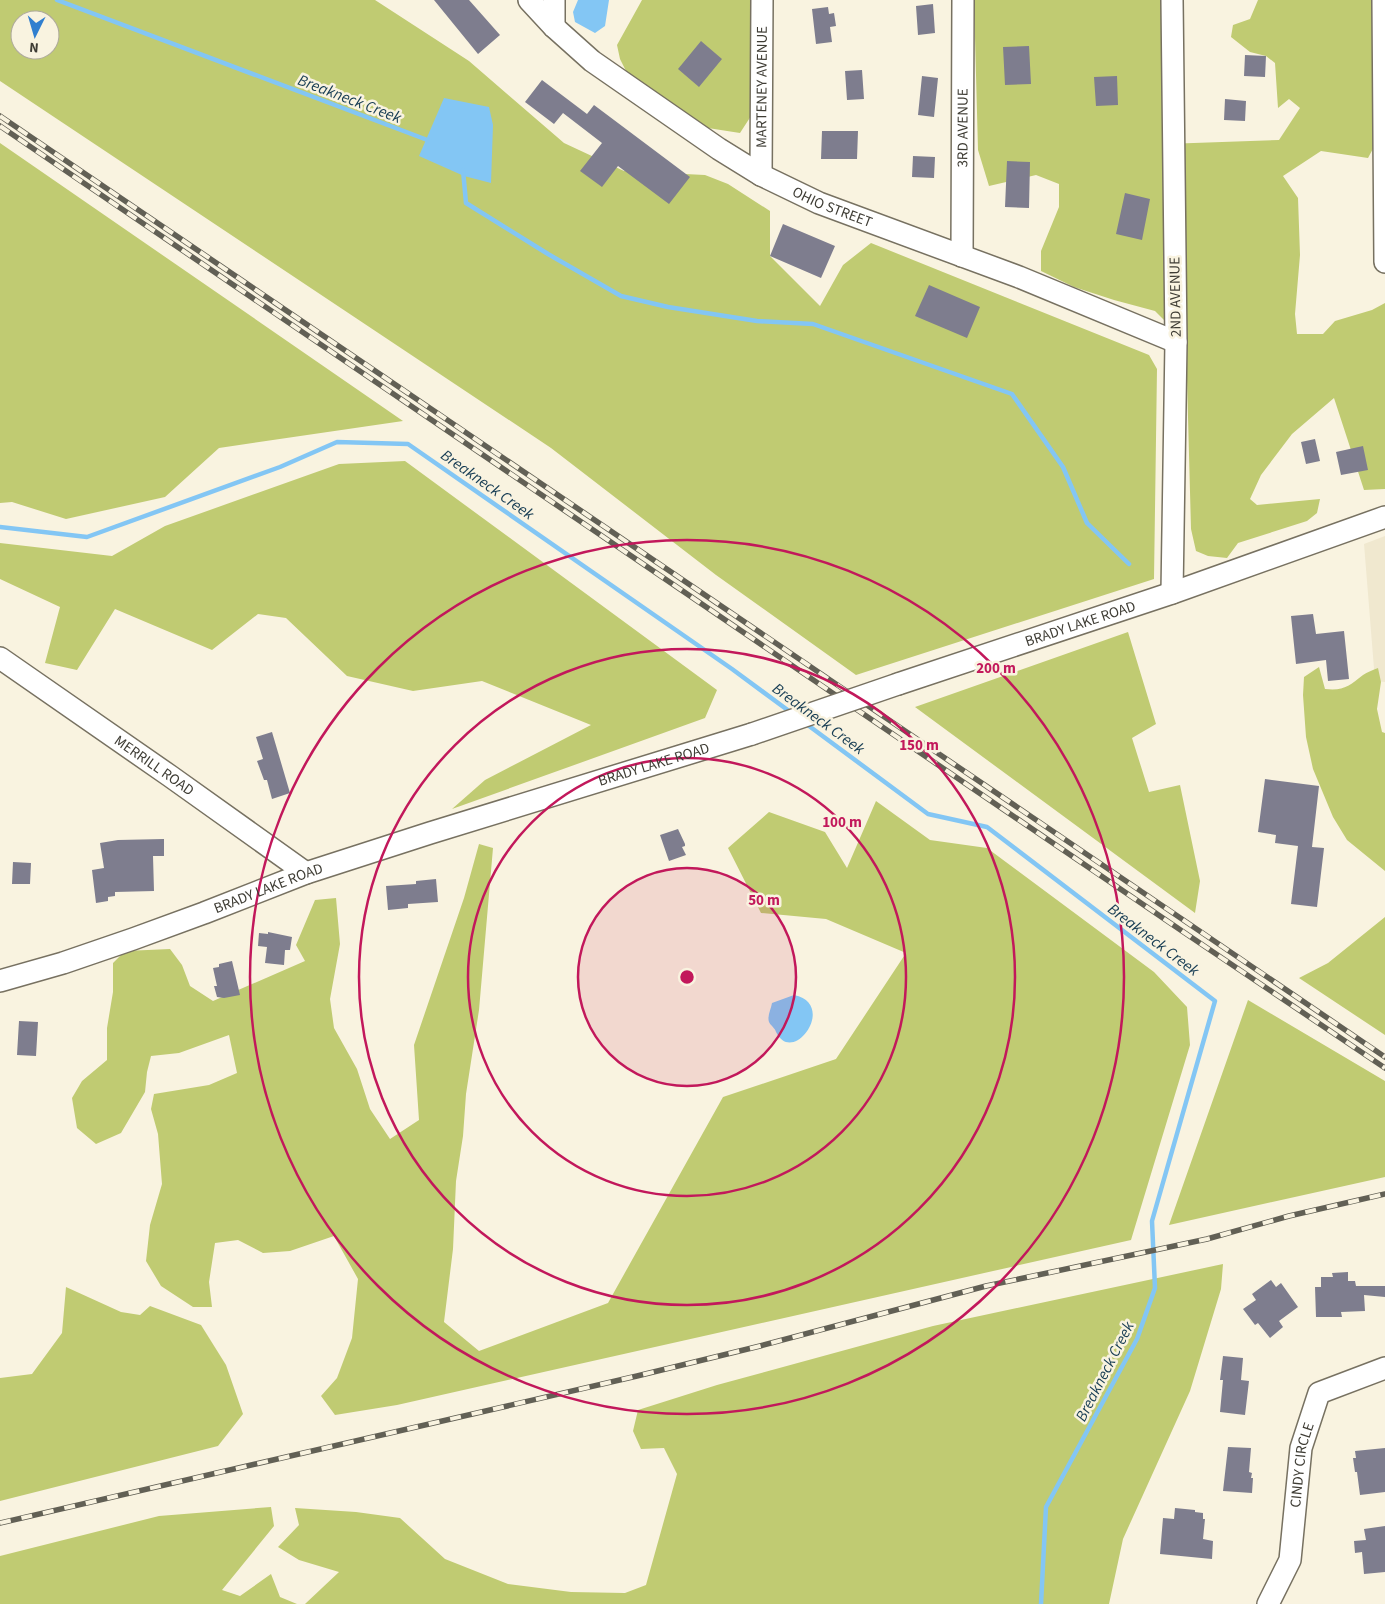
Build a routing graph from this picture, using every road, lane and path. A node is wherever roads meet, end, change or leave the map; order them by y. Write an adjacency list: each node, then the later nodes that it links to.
1 (529, 0): 7 (street, OHIO STREET)
2 (554, 0): 7 (street)
3 (762, 0): 8 (street, MARTENEY AVENUE)
4 (963, 0): 9 (street, 3RD AVENUE)
5 (1172, 0): 11 (street, 2ND AVENUE)
6 (1383, 0): 10 (street)
7 (554, 27): 8 (street, OHIO STREET)
8 (761, 175): 9 (street, OHIO STREET)
9 (962, 256): 11 (street, OHIO STREET)
10 (1385, 262)
11 (1176, 342): 13 (street, 2ND AVENUE)
12 (1385, 517): 13 (street, BRADY LAKE ROAD)
13 (1172, 593): 15 (street, BRADY LAKE ROAD, bridge)
14 (0, 658): 15 (street, MERRILL ROAD)
15 (306, 873): 16 (street, BRADY LAKE ROAD)
16 (0, 981)
17 (1385, 1368): 18 (street, CINDY CIRCLE)
18 (1268, 1604)

